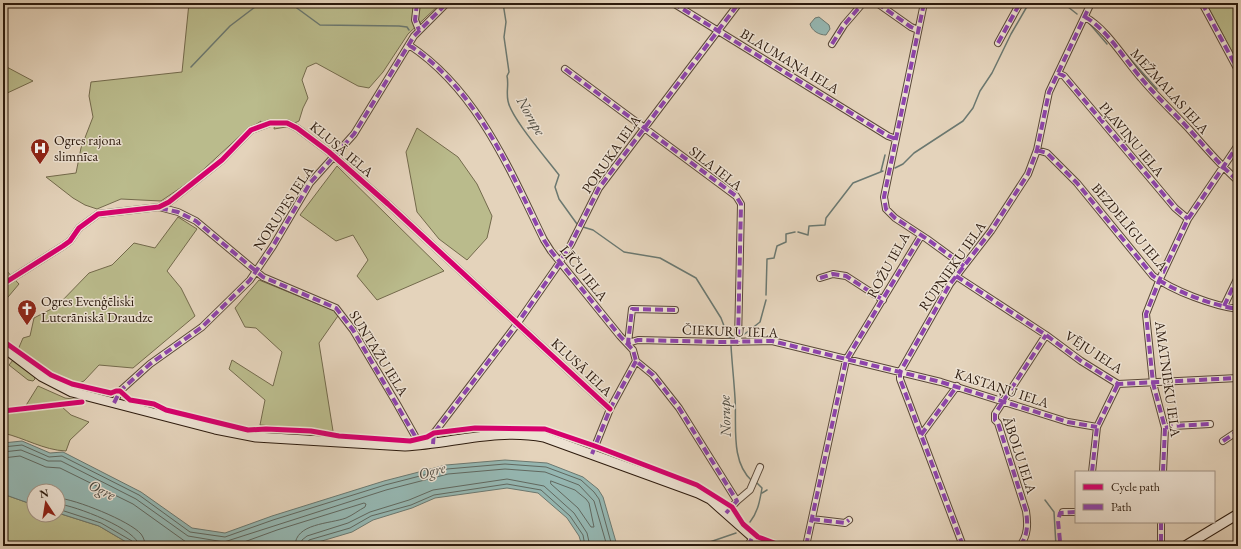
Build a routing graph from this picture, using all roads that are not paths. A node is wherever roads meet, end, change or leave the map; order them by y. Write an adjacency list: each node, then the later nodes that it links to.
1 (417, 3): 12 (street)
2 (447, 3): 12 (street, NORUPES IELA)
3 (673, 3): 14 (street, BLAUMAŅA IELA)
4 (739, 3): 14 (street, PORUKA IELA)
5 (863, 3): 16 (street)
6 (877, 3): 13 (street)
7 (924, 3): 13 (street, ROŽU IELA)
8 (1020, 3): 15 (street)
9 (1091, 3): 11 (street, RŪPNIEKU IELA)
10 (1202, 3): 19 (street)
11 (1085, 17): 20 (street, RŪPNIEKU IELA); 26 (street, MEŽMALAS IELA)
12 (419, 30): 17 (street, NORUPES IELA)
13 (918, 30): 22 (street, ROŽU IELA)
14 (717, 31): 21 (street, PORUKA IELA); 22 (street, BLAUMAŅA IELA)
15 (998, 43)
16 (832, 44)
17 (409, 45): 25 (street, NORUPES IELA); 31 (street, LĪČU IELA)
18 (565, 68): 21 (street, SILA IELA)
19 (1238, 70)
20 (1058, 73): 24 (street, RŪPNIEKU IELA); 29 (street, PĻAVIŅU IELA)
21 (644, 128): 31 (street, PORUKA IELA); 46 (street, SILA IELA)
22 (896, 139): 30 (street, ROŽU IELA)
23 (1238, 145): 26 (street, AMATNIEKU IELA)
24 (1037, 150): 32 (street, RŪPNIEKU IELA); 37 (street, BEZDELĪGU IELA)
25 (334, 156): 28 (street, KLUSĀ IELA); 33 (street, NORUPES IELA); 43 (street, KLUSĀ IELA)
26 (1222, 167): 27 (street, MEŽMALAS IELA); 29 (street, AMATNIEKU IELA)
27 (1238, 181)
28 (158, 207): 33 (street, SUNTAŽU IELA); 38 (street, KLUSĀ IELA)
29 (1188, 219): 37 (street, AMATNIEKU IELA)
30 (921, 236): 32 (street); 39 (street, ROŽU IELA)
31 (559, 262): 43 (street, PORUKA IELA); 45 (street, LĪČU IELA)
32 (964, 266): 34 (street, RŪPNIEKU IELA)
33 (255, 272): 56 (street, NORUPES IELA); 65 (street, SUNTAŽU IELA)
34 (956, 276): 44 (street, VĒJU IELA); 50 (street, RŪPNIEKU IELA)
35 (1238, 277): 40 (street)
36 (820, 278): 39 (street)
37 (1159, 281): 40 (street, BEZDELĪGU IELA); 52 (street, AMATNIEKU IELA)
38 (3, 284)
39 (883, 300): 48 (street, ROŽU IELA)
40 (1224, 306): 41 (street, BEZDELĪGU IELA)
41 (1238, 309)
42 (675, 310): 45 (street)
43 (517, 324): 57 (street, KLUSĀ IELA); 64 (street, PORUKA IELA)
44 (1046, 335): 53 (street, VĒJU IELA); 55 (street, ĀBOLU IELA)
45 (628, 342): 46 (street, ČIEKURU IELA); 49 (street, LĪČU IELA)
46 (738, 342): 48 (street, ČIEKURU IELA)
47 (3, 347): 56 (main road)
48 (846, 360): 50 (street, ČIEKURU IELA); 75 (street, ROŽU IELA)
49 (636, 361): 57 (street); 70 (street, LĪČU IELA)
50 (900, 372): 54 (street, KASTAŅU IELA); 62 (street)
51 (1238, 378): 52 (street, VĒJU IELA)
52 (1153, 383): 53 (street, VĒJU IELA); 60 (street, AMATNIEKU IELA)
53 (1118, 384): 59 (street)
54 (957, 386): 55 (street, KASTAŅU IELA); 62 (street)
55 (1003, 401): 59 (street, KASTAŅU IELA); 82 (street, ĀBOLU IELA)
56 (114, 403): 65 (main road)
57 (610, 410): 66 (street)
58 (1210, 424): 60 (street)
59 (1097, 427): 68 (street)
60 (1165, 428): 69 (street, AMATNIEKU IELA)
61 (1238, 431): 63 (street)
62 (921, 436): 81 (street)
63 (1223, 441)
64 (433, 444): 65 (main road); 66 (main road)
65 (416, 446)
66 (592, 454): 73 (main road)
67 (760, 467): 70 (street)
68 (1092, 471)
69 (1163, 471)
70 (737, 501): 73 (street)
71 (1063, 512): 72 (street)
72 (1075, 512)
73 (726, 513): 78 (main road)
74 (1238, 514): 84 (main road)
75 (812, 519): 76 (street); 80 (street, ROŽU IELA)
76 (849, 520)
77 (1161, 523): 83 (street)
78 (750, 542): 79 (main road)
79 (763, 546)
80 (806, 546)
81 (963, 546)
82 (1020, 546)
83 (1161, 546)
84 (1184, 546)

